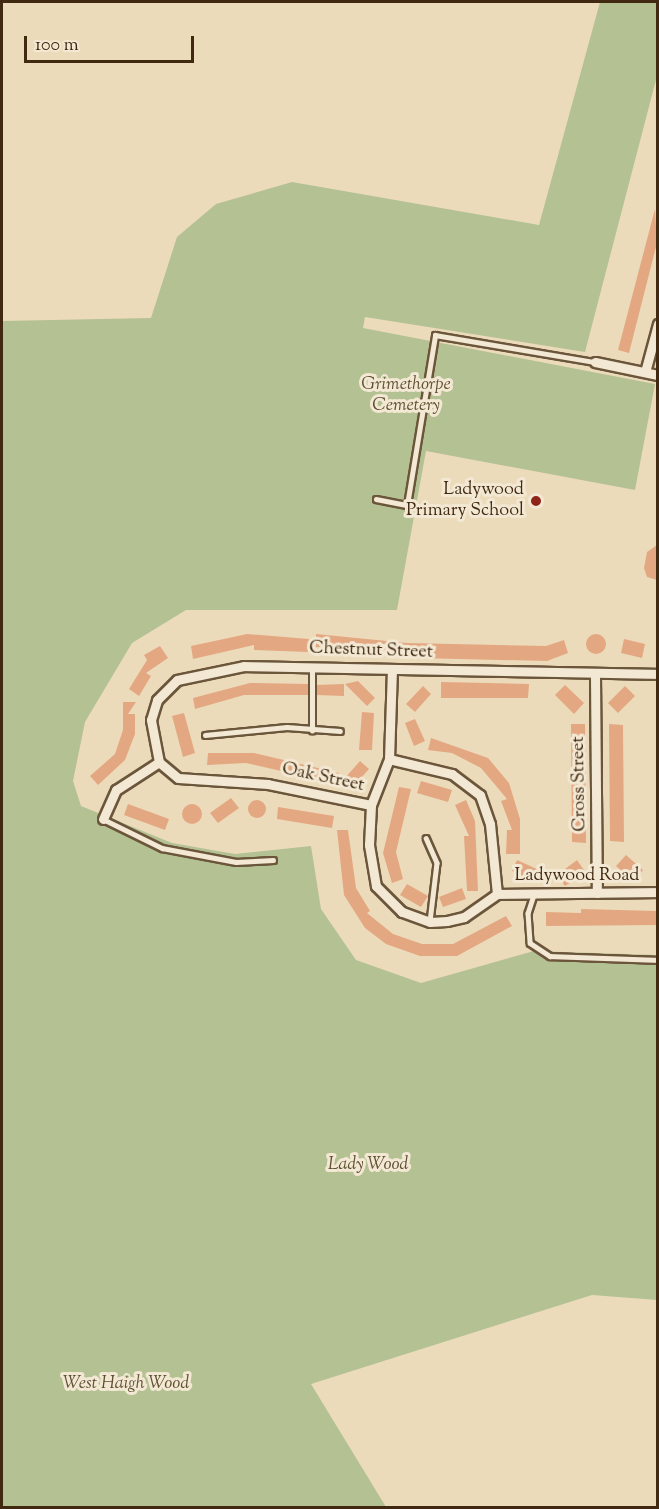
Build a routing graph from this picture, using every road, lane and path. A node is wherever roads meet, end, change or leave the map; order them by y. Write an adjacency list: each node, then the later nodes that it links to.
1 (657, 324): 3 (street)
2 (595, 362): 3 (street); 5 (lane)
3 (645, 372): 4 (street)
4 (657, 375)
5 (376, 499)
6 (312, 665): 7 (street, Chestnut Street); 10 (lane); 14 (street, Chestnut Street)
7 (392, 669): 9 (street, Chestnut Street); 13 (street)
8 (657, 674): 9 (street, Chestnut Street)
9 (595, 676): 20 (street, Cross Street)
10 (312, 731): 11 (lane); 12 (lane)
11 (340, 731)
12 (206, 735)
13 (389, 759): 15 (street); 22 (street)
14 (159, 762): 15 (street, Oak Street); 16 (street)
15 (371, 805): 23 (street, Oak Street)
16 (103, 819): 18 (lane)
17 (426, 838): 23 (lane)
18 (273, 860)
19 (535, 892): 20 (street, Ladywood Road); 22 (street, Ladywood Road); 24 (lane)
20 (597, 892): 21 (street, Ladywood Road)
21 (657, 892)
22 (497, 894): 23 (street)
23 (430, 922)
24 (657, 960)

